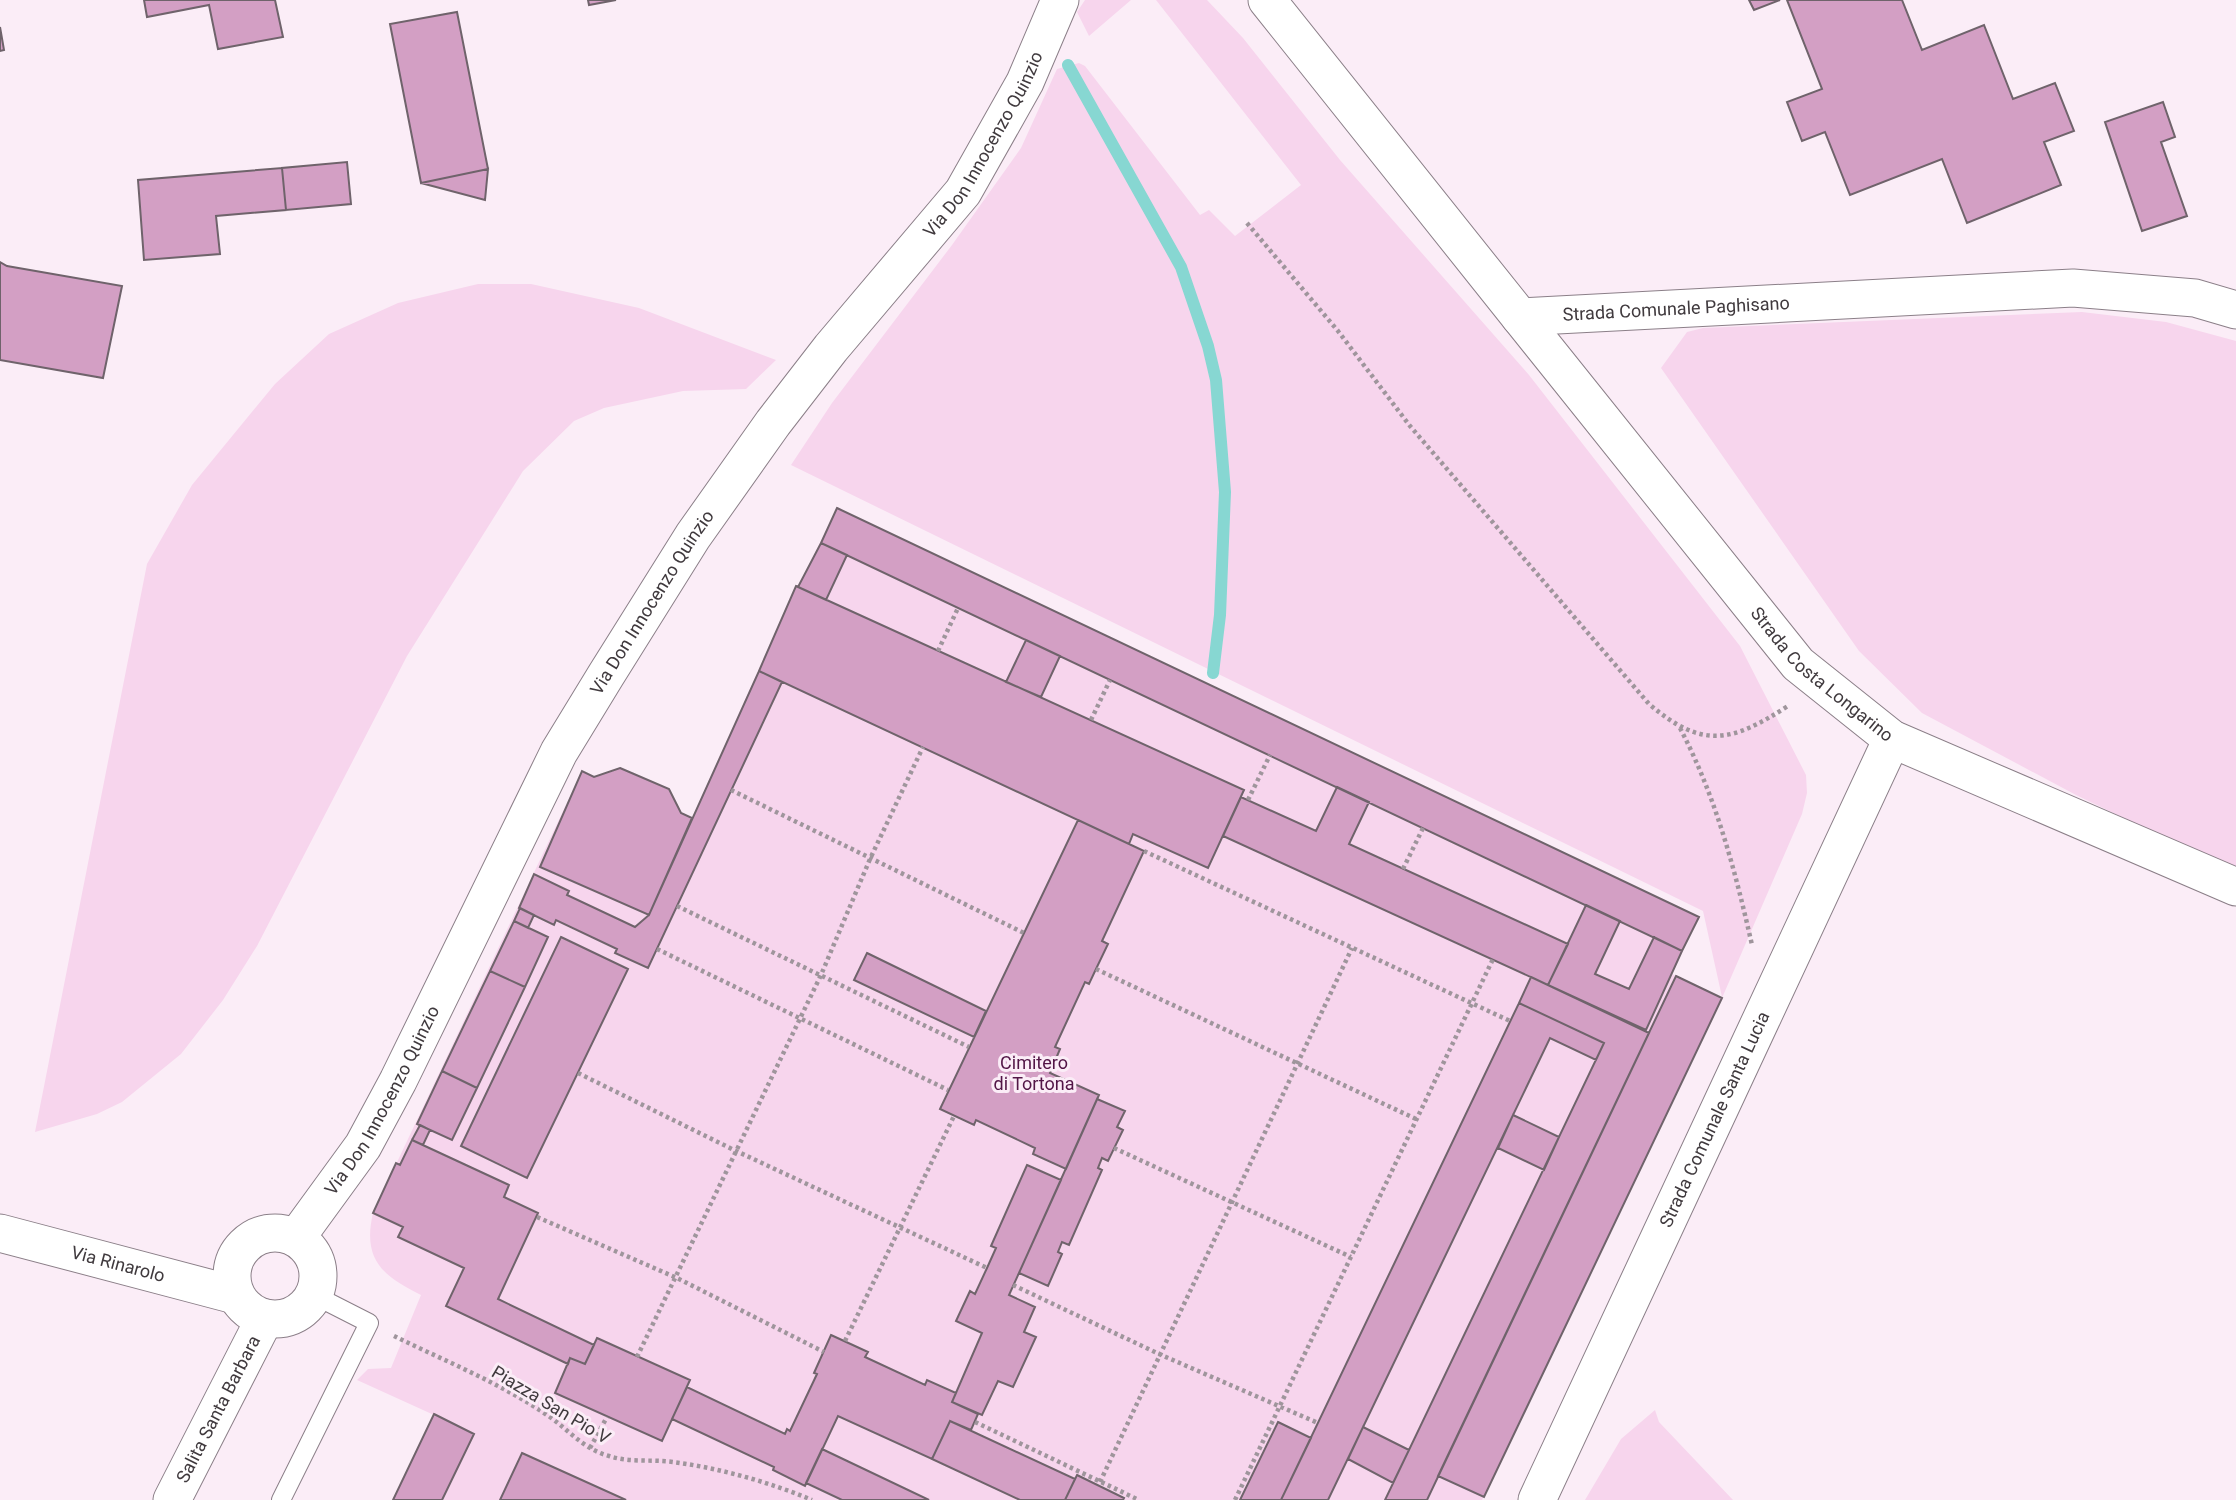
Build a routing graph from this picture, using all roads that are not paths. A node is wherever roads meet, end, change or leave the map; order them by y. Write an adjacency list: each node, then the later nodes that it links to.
1 (1060, 0): 8 (street, Via Don Innocenzo Quinzio)
2 (1267, 0): 4 (street)
3 (2236, 310): 4 (street, Strada Comunale Paghisano)
4 (1520, 317): 5 (street, Strada Costa Longarino)
5 (1892, 739): 6 (street, Strada Costa Longarino); 14 (street, Strada Comunale Santa Lucia)
6 (2236, 887)
7 (0, 1233): 9 (street, Via Rinarolo)
8 (296, 1238): 9 (street); 10 (street)
9 (235, 1295): 11 (street)
10 (314, 1295): 11 (street); 13 (lane)
11 (265, 1318): 12 (street, Salita Santa Barbara)
12 (172, 1500)
13 (281, 1500)
14 (1537, 1500)

